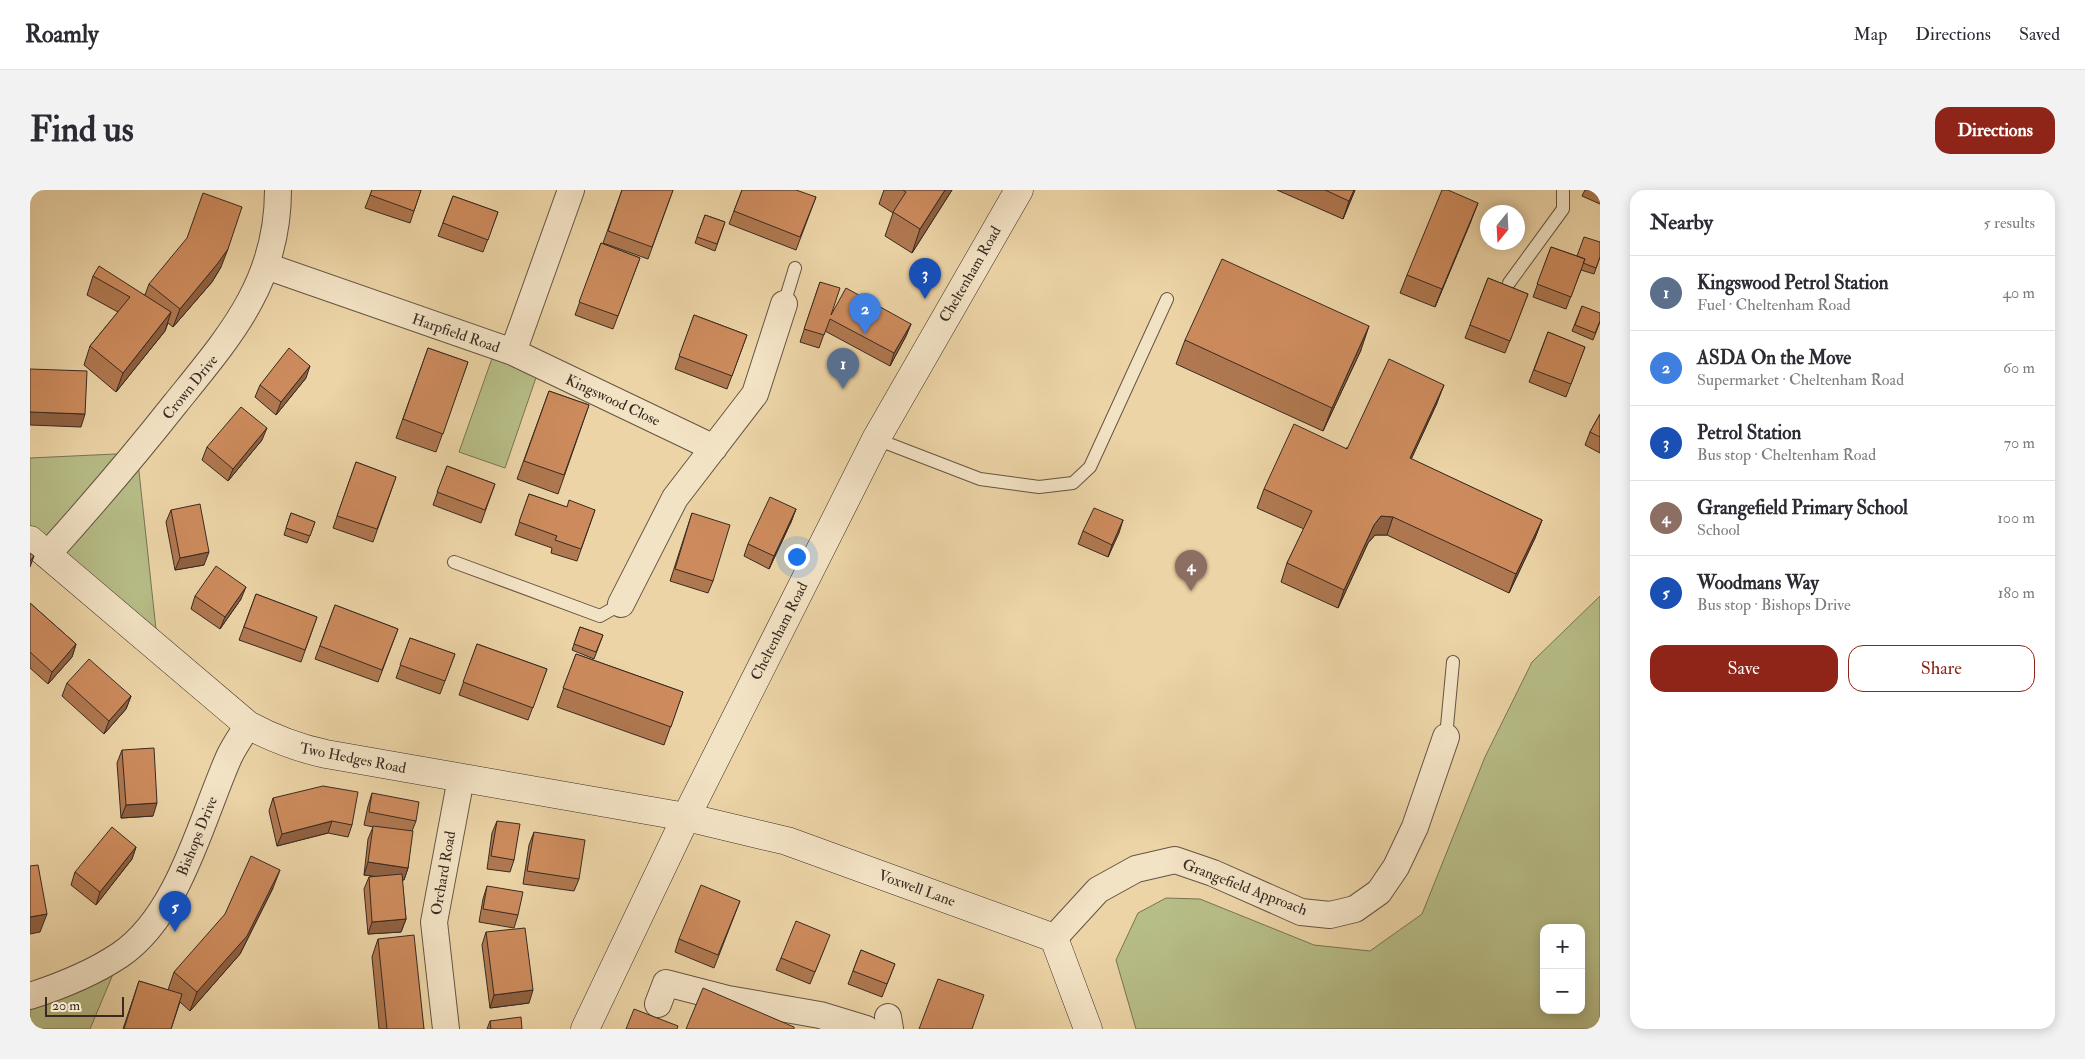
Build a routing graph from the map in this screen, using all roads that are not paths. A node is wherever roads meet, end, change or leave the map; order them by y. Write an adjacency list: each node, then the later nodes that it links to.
1 (278, 190): 5 (street, Crown Drive)
2 (571, 190): 10 (street, Harpfield Road)
3 (1019, 190): 11 (street, Cheltenham Road)
4 (1563, 190): 7 (lane)
5 (266, 266): 10 (street, Harpfield Road); 13 (street, Crown Drive)
6 (795, 268): 9 (lane)
7 (1509, 283)
8 (1166, 299): 11 (lane)
9 (784, 304): 12 (street)
10 (513, 352): 12 (street, Kingswood Close)
11 (876, 439): 20 (street, Cheltenham Road)
12 (714, 448): 15 (street)
13 (39, 548): 17 (street, Two Hedges Road)
14 (454, 562): 15 (lane)
15 (621, 604)
16 (1453, 662): 18 (lane)
17 (248, 725): 19 (street, Two Hedges Road); 22 (street, Bishops Drive)
18 (1446, 737): 21 (street, Grangefield Approach)
19 (461, 778): 20 (street, Two Hedges Road); 24 (street, Orchard Road)
20 (686, 817): 21 (street, Voxwell Lane); 25 (street, Cheltenham Road)
21 (1054, 938): 27 (street)
22 (30, 996)
23 (658, 1004): 26 (street)
24 (446, 1029)
25 (585, 1029)
26 (866, 1029)
27 (1088, 1029)

